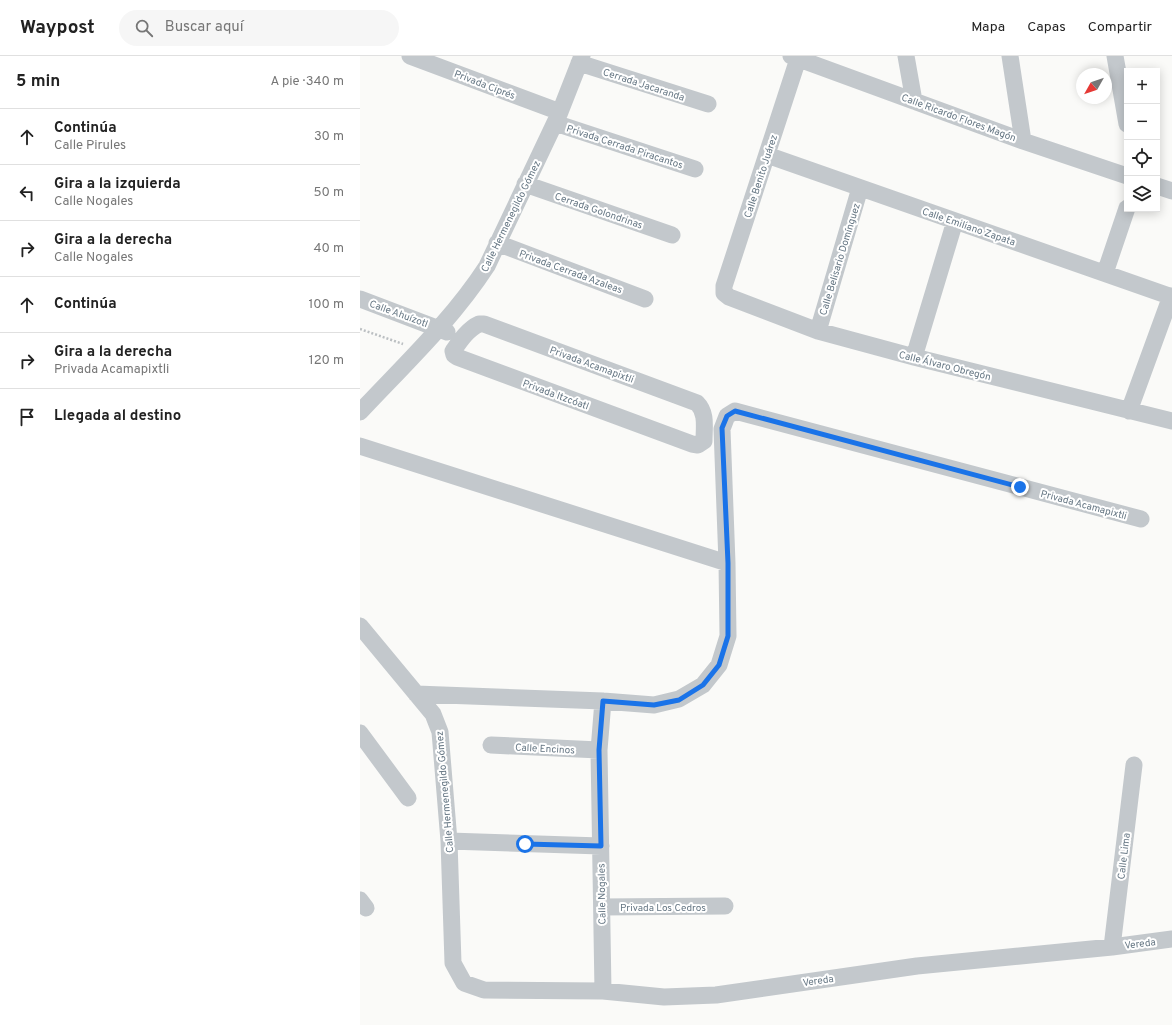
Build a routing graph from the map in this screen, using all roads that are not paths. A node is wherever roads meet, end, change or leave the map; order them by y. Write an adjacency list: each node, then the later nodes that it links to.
1 (410, 56): 10 (street, Privada Ciprés)
2 (906, 56): 7 (street)
3 (1010, 56): 11 (street)
4 (1115, 56): 9 (street)
5 (795, 57): 7 (street, Calle Ricardo Flores Magón); 12 (street, Calle Benito Juárez)
6 (581, 60): 8 (street, Cerrada Jacaranda); 10 (street, Calle Hermenegildo Gómez)
7 (914, 101): 11 (street, Calle Ricardo Flores Magón)
8 (708, 104)
9 (1124, 107)
10 (557, 118): 13 (street, Privada Cerrada Piracantos); 15 (street, Calle Hermenegildo Gómez)
11 (1023, 141): 14 (street, Calle Ricardo Flores Magón)
12 (767, 155): 17 (street, Calle Emiliano Zapata); 24 (street, Calle Benito Juárez)
13 (695, 169)
14 (1124, 175)
15 (525, 184): 21 (street, Cerrada Golondrinas); 22 (street, Calle Hermenegildo Gómez)
16 (1160, 187): 18 (street)
17 (860, 188): 20 (street, Calle Emiliano Zapata); 30 (street, Calle Belisario Domínguez)
18 (1172, 191)
19 (1126, 212): 23 (street)
20 (955, 221): 23 (street, Calle Emiliano Zapata); 32 (street)
21 (672, 235)
22 (497, 244): 27 (street, Privada Cerrada Azaleas); 29 (street, Calle Hermenegildo Gómez)
23 (1105, 273): 25 (street, Calle Emiliano Zapata)
24 (724, 293): 30 (street, Calle Álvaro Obregón)
25 (1171, 296): 33 (street)
26 (360, 299): 29 (street, Calle Ahuízotl)
27 (646, 299)
28 (479, 324): 31 (street, Privada Itzcóatl); 36 (street, Privada Acamapixtli)
29 (439, 328): 31 (street); 34 (street, Calle Hermenegildo Gómez)
30 (818, 331): 32 (street, Calle Álvaro Obregón)
31 (461, 340): 36 (street, Privada Itzcóatl)
32 (914, 357): 33 (street, Calle Álvaro Obregón)
33 (1129, 411): 35 (street, Calle Álvaro Obregón)
34 (360, 412)
35 (1172, 421)
36 (698, 445)
37 (360, 446): 39 (street)
38 (1141, 519): 39 (street, Privada Acamapixtli)
39 (728, 563): 42 (street)
40 (361, 630): 41 (street, Calle Hermenegildo Gómez)
41 (416, 694): 42 (street); 48 (street, Calle Hermenegildo Gómez)
42 (603, 701): 45 (street, Calle Nogales)
43 (360, 732): 47 (street)
44 (491, 745): 45 (street, Calle Encinos)
45 (599, 750): 49 (street, Calle Nogales)
46 (1134, 765): 53 (street, Calle Lima)
47 (408, 798)
48 (449, 841): 49 (street); 54 (street, Calle Hermenegildo Gómez)
49 (601, 846): 51 (street, Calle Nogales)
50 (725, 906): 51 (street, Privada Los Cedros)
51 (602, 907): 55 (street, Calle Nogales)
52 (1172, 939): 53 (street, Vereda)
53 (1112, 947): 55 (street, Vereda)
54 (464, 983): 55 (street, Vereda)
55 (603, 991)

